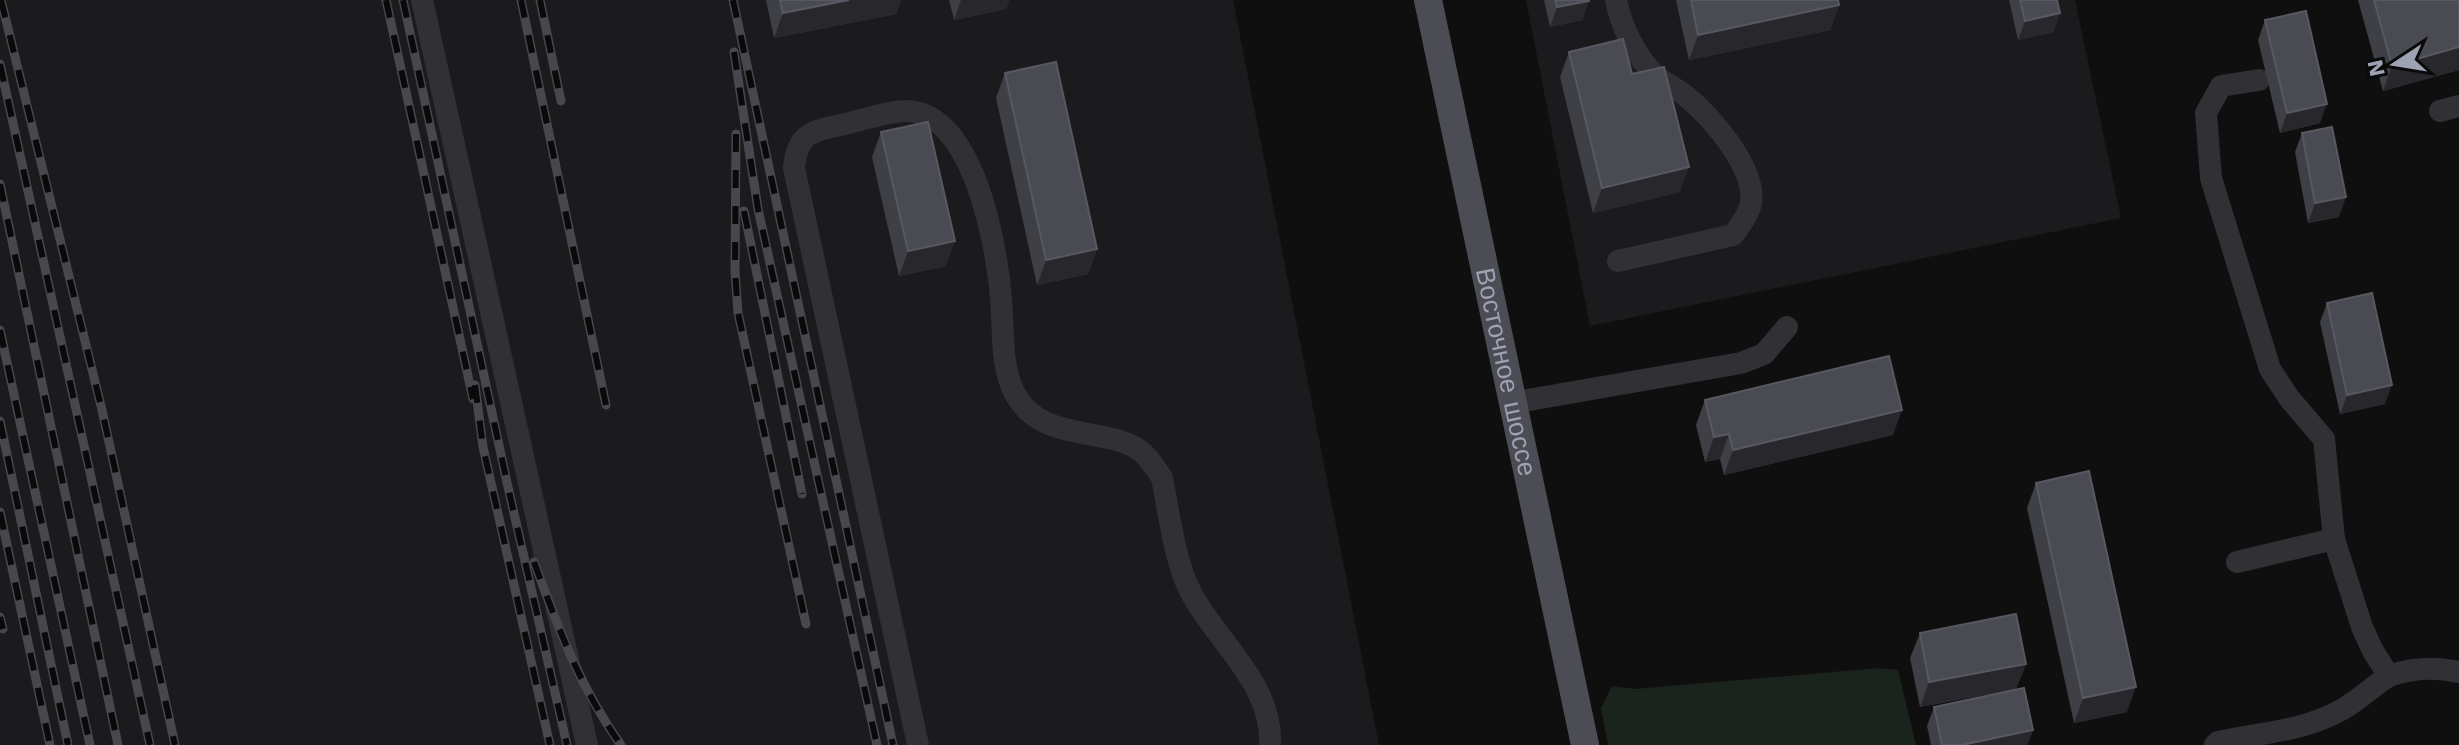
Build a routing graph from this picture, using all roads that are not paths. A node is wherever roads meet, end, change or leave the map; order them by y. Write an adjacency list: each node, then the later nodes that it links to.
1 (422, 0): 13 (lane)
2 (1428, 0): 7 (main road, Восточное шоссе)
3 (1616, 0): 5 (lane)
4 (2259, 80): 8 (lane)
5 (1618, 261)
6 (1787, 327): 7 (lane)
7 (1511, 403): 16 (main road, Восточное шоссе)
8 (2334, 539): 9 (lane); 11 (lane)
9 (2237, 562)
10 (2459, 672): 11 (lane)
11 (2389, 676): 12 (lane)
12 (2210, 744)
13 (587, 745)
14 (918, 745): 15 (lane)
15 (1270, 745)
16 (1585, 745)

